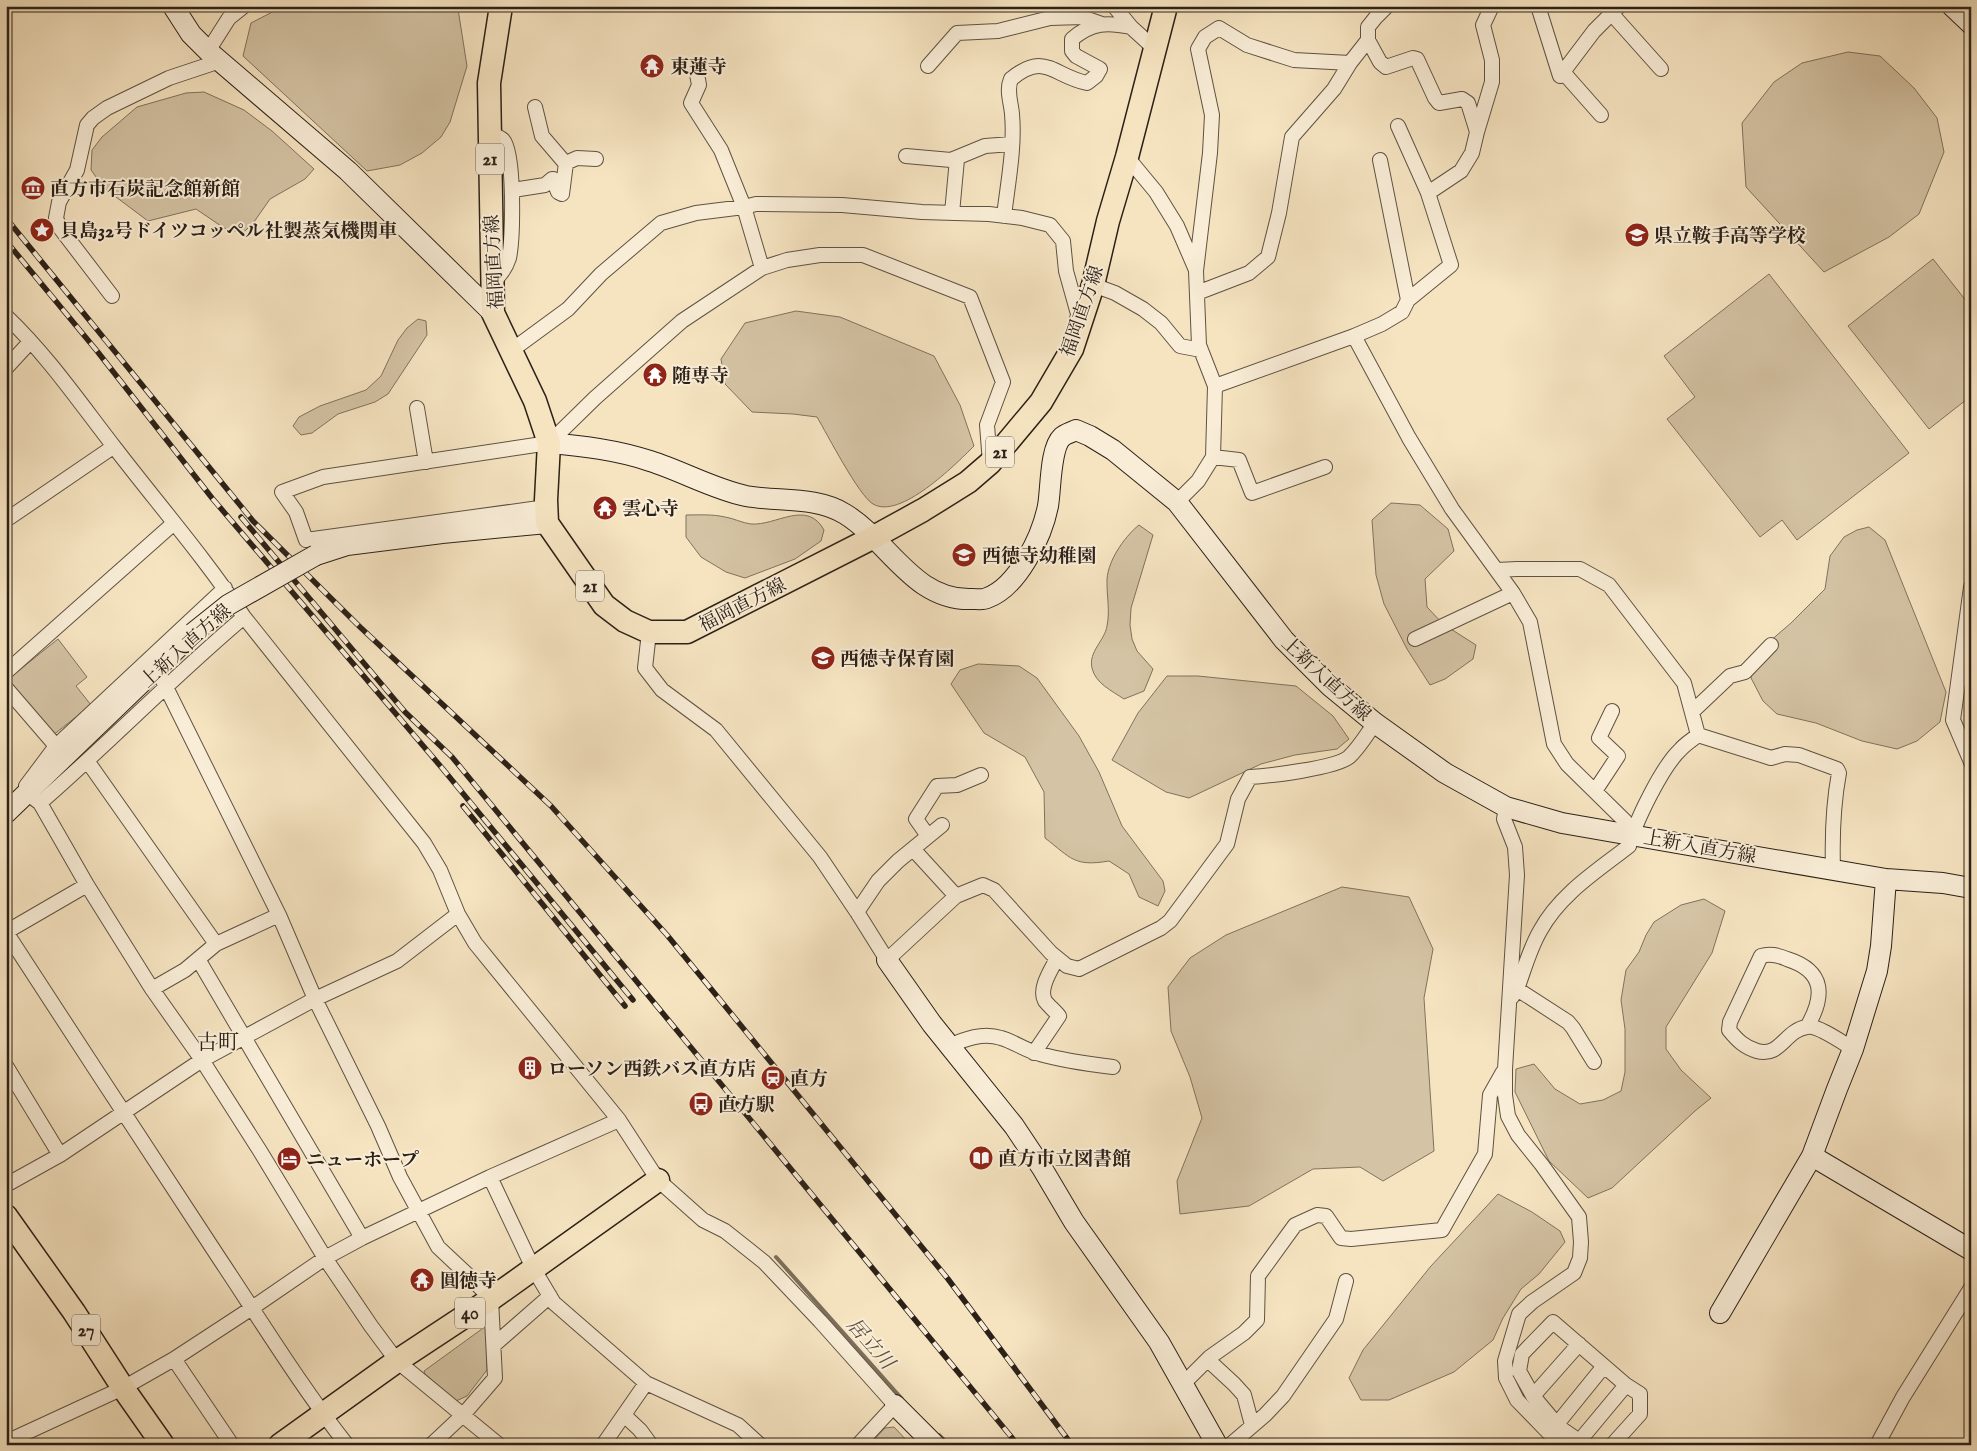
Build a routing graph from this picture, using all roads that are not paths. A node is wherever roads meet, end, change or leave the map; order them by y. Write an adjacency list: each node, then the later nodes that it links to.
1 (173, 6): 16 (street)
2 (244, 6): 16 (street)
3 (501, 6): 26 (main road, 福岡直方線 / 21)
4 (1114, 6): 13 (street)
5 (1166, 6): 15 (main road, 福岡直方線 / 21)
6 (1387, 6): 14 (street)
7 (1492, 6): 25 (street)
8 (1538, 6): 20 (street)
9 (1952, 6): 12 (street)
10 (1615, 10): 19 (street); 20 (street)
11 (1102, 24): 13 (street); 18 (street); 27 (street)
12 (1971, 24)
13 (1131, 27): 15 (street)
14 (1368, 40): 17 (street); 25 (street)
15 (1154, 48): 29 (main road, 福岡直方線 / 21)
16 (214, 56): 44 (street); 46 (street)
17 (1350, 63): 40 (street); 43 (street)
18 (928, 66)
19 (1661, 69)
20 (1563, 72): 23 (street)
21 (698, 74): 36 (street)
22 (535, 107): 33 (street)
23 (1601, 115)
24 (1398, 126): 35 (street)
25 (1477, 132): 35 (street)
26 (490, 133): 34 (street); 41 (main road, 福岡直方線 / 21)
27 (1012, 144): 31 (street); 38 (street)
28 (906, 156): 31 (street)
29 (1127, 157): 40 (street); 42 (main road, 福岡直方線 / 21)
30 (596, 159): 33 (street)
31 (956, 159): 37 (street)
32 (1380, 160): 45 (street)
33 (566, 164): 34 (street)
34 (513, 190): 41 (street)
35 (1428, 194): 45 (street)
36 (744, 207): 37 (street); 39 (street); 51 (street)
37 (952, 213): 38 (street)
38 (1004, 216): 48 (street)
39 (762, 268): 56 (street); 60 (street)
40 (1196, 271): 43 (street)
41 (492, 283): 46 (main road, 福岡直方線 / 21)
42 (1093, 285): 48 (main road, 福岡直方線 / 21); 52 (street)
43 (1197, 293): 52 (street)
44 (112, 296)
45 (1408, 300): 49 (street)
46 (493, 313): 51 (main road, 福岡直方線 / 21)
47 (6, 316): 50 (street)
48 (1080, 324): 60 (main road, 福岡直方線 / 21)
49 (1354, 336): 54 (street); 67 (street)
50 (30, 342): 53 (street); 57 (street)
51 (512, 350): 56 (main road, 福岡直方線 / 21)
52 (1201, 350): 54 (street)
53 (6, 368)
54 (1215, 386): 58 (street)
55 (417, 408): 59 (street)
56 (549, 443): 59 (street); 63 (main road, 福岡直方線 / 21); 66 (street)
57 (114, 447): 64 (street); 65 (street)
58 (1213, 457): 61 (street); 62 (street)
59 (426, 462): 63 (street)
60 (990, 463): 66 (main road, 福岡直方線 / 21)
61 (1325, 467)
62 (1177, 502): 66 (street, 上新入直方線); 80 (street, 上新入直方線)
63 (547, 515): 72 (main road, 福岡直方線 / 21); 87 (street, 上新入直方線, bridge)
64 (6, 520)
65 (174, 522): 69 (street); 75 (street)
66 (874, 537): 72 (main road, 福岡直方線 / 21)
67 (1498, 570): 70 (street); 79 (street)
68 (1971, 587): 84 (street)
69 (225, 588): 71 (street); 82 (street)
70 (1513, 593): 73 (street); 86 (street)
71 (244, 617): 76 (street); 100 (street)
72 (649, 632): 99 (street)
73 (1415, 639)
74 (1771, 646): 79 (street)
75 (6, 672)
76 (164, 682): 83 (street); 101 (street)
77 (6, 688): 82 (street)
78 (1612, 711): 86 (street)
79 (1692, 712): 81 (street)
80 (1375, 723): 88 (street, 上新入直方線); 104 (street)
81 (1698, 735): 91 (street); 94 (street)
82 (56, 746): 87 (street)
83 (88, 762): 87 (street); 103 (street)
84 (1971, 762)
85 (981, 775): 92 (street)
86 (1595, 791): 91 (street)
87 (34, 798): 89 (street, 上新入直方線); 96 (street)
88 (1506, 807): 91 (street, 上新入直方線); 110 (street)
89 (6, 813)
90 (942, 825): 92 (street)
91 (1632, 834): 94 (street, 上新入直方線); 107 (street)
92 (928, 836): 93 (street)
93 (913, 849): 98 (street); 99 (street)
94 (1833, 869): 95 (street, 上新入直方線)
95 (1886, 879): 97 (street, 上新入直方線); 114 (street)
96 (87, 885): 102 (street); 108 (street)
97 (1971, 888)
98 (956, 896): 104 (street); 106 (street)
99 (858, 912): 106 (street)
100 (458, 914): 109 (street); 122 (street)
101 (279, 915): 103 (street); 109 (street)
102 (6, 932): 121 (street)
103 (216, 944): 105 (street)
104 (1057, 958): 115 (street)
105 (198, 960): 108 (street); 112 (street)
106 (887, 960): 113 (street)
107 (1517, 988): 110 (street); 117 (street)
108 (152, 989): 116 (street)
109 (315, 999): 112 (street); 128 (street)
110 (1509, 1002): 120 (street)
111 (1807, 1027): 111 (street); 114 (street)
112 (243, 1038): 116 (street); 130 (street)
113 (949, 1046): 115 (street); 147 (street)
114 (1853, 1049): 124 (street)
115 (1034, 1053): 119 (street)
116 (202, 1060): 121 (street); 132 (street)
117 (1594, 1062)
118 (6, 1066): 123 (street)
119 (1113, 1068)
120 (1505, 1069): 143 (street); 160 (street)
121 (123, 1113): 123 (street); 138 (street)
122 (619, 1120): 125 (street); 126 (street)
123 (60, 1154): 127 (street)
124 (1812, 1156): 131 (street); 139 (street)
125 (490, 1177): 128 (street); 133 (street)
126 (658, 1180): 133 (main road, 40); 151 (street)
127 (6, 1185)
128 (418, 1210): 130 (street); 137 (street)
129 (7, 1217): 149 (main road, 27)
130 (362, 1238): 132 (street)
131 (1971, 1250)
132 (325, 1258): 138 (street); 144 (street)
133 (533, 1268): 136 (street); 137 (main road, 40)
134 (1346, 1281): 156 (street)
135 (1971, 1288): 172 (street)
136 (550, 1296): 141 (street); 146 (street)
137 (491, 1299): 141 (street); 144 (main road, 40)
138 (252, 1308): 142 (street); 152 (street)
139 (1720, 1313)
140 (1579, 1344): 145 (street); 150 (street); 150 (street)
141 (494, 1345): 153 (street)
142 (174, 1359): 149 (street); 162 (street)
143 (1208, 1360): 147 (street); 156 (street)
144 (397, 1361): 152 (main road, 40); 153 (street)
145 (1604, 1366): 148 (street); 155 (street)
146 (646, 1383): 154 (street); 168 (street)
147 (1184, 1383): 159 (street)
148 (1626, 1385): 160 (street); 171 (street)
149 (123, 1388): 157 (street); 161 (main road, 27)
150 (1533, 1396): 155 (street)
151 (895, 1405): 169 (street); 170 (street)
152 (324, 1415): 158 (main road, 40); 163 (street)
153 (463, 1415): 164 (street); 165 (street)
154 (624, 1415): 166 (street); 167 (street)
155 (1556, 1424): 160 (street)
156 (1252, 1426): 159 (street)
157 (6, 1442)
158 (284, 1444)
159 (1223, 1444)
160 (1577, 1444)
161 (163, 1445)
162 (232, 1445)
163 (347, 1445)
164 (431, 1445)
165 (499, 1445)
166 (603, 1445)
167 (651, 1445)
168 (760, 1445)
169 (858, 1445)
170 (935, 1445)
171 (1612, 1445)
172 (1877, 1445)

